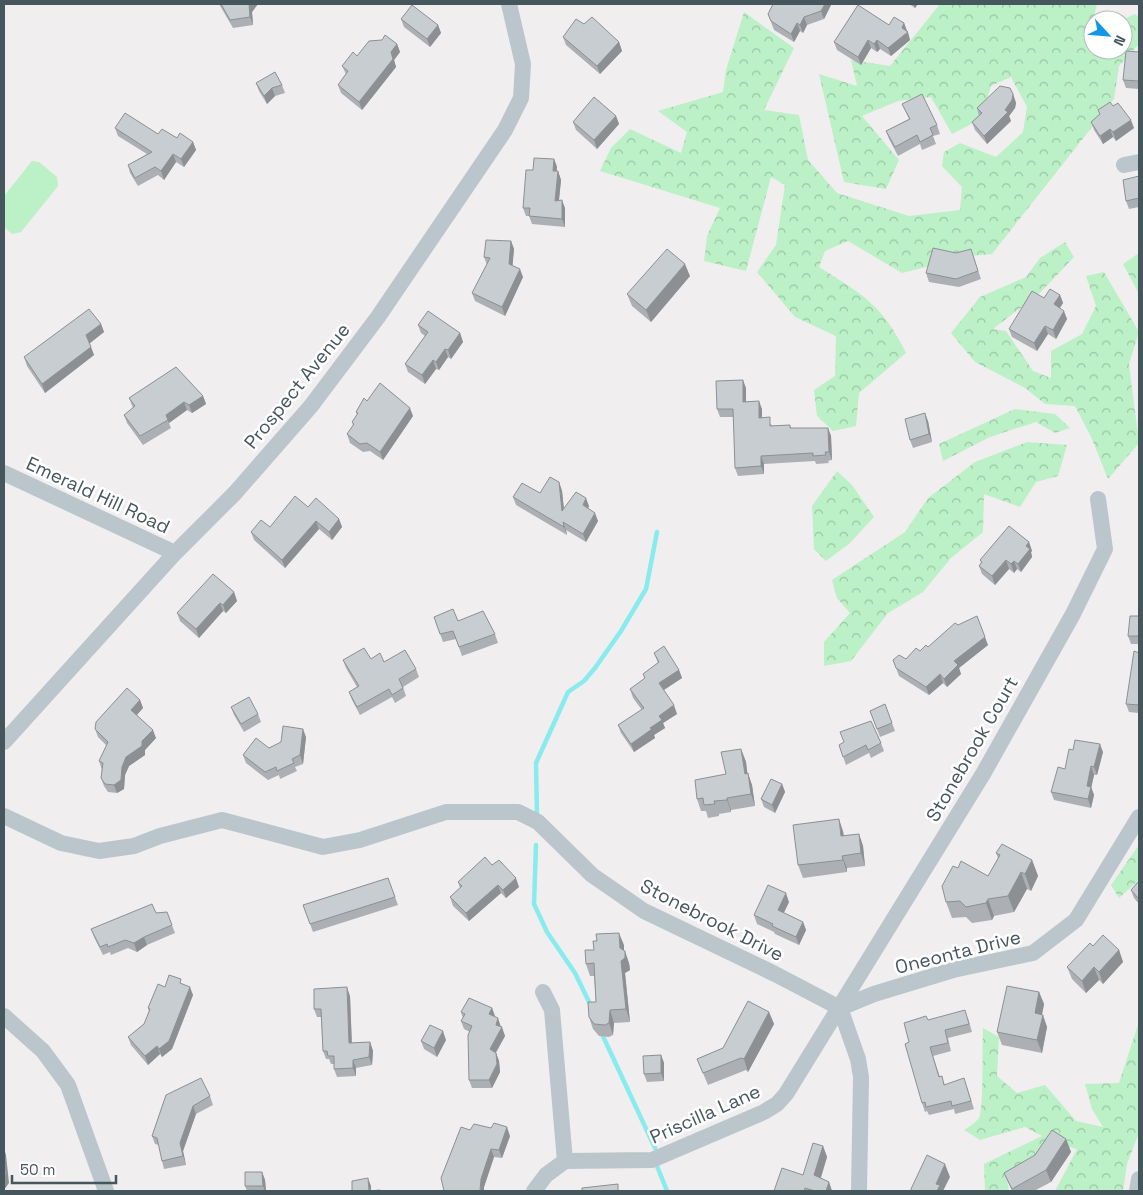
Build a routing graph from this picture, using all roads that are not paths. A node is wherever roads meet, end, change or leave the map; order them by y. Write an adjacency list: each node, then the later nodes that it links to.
1 (509, 4): 4 (street, Prospect Avenue)
2 (4, 473): 4 (street, Emerald Hill Road)
3 (1098, 499): 9 (street, Stonebrook Court)
4 (175, 553): 5 (street, Prospect Avenue)
5 (4, 742)
6 (4, 816): 9 (street, Stonebrook Drive)
7 (1139, 816): 9 (street, Oneonta Drive)
8 (543, 992): 11 (street)
9 (840, 1008): 11 (street, Priscilla Lane); 15 (street)
10 (4, 1016): 13 (street)
11 (565, 1161): 14 (street)
12 (1139, 1179): 16 (street)
13 (106, 1191)
14 (534, 1191)
15 (859, 1191)
16 (1137, 1191)

